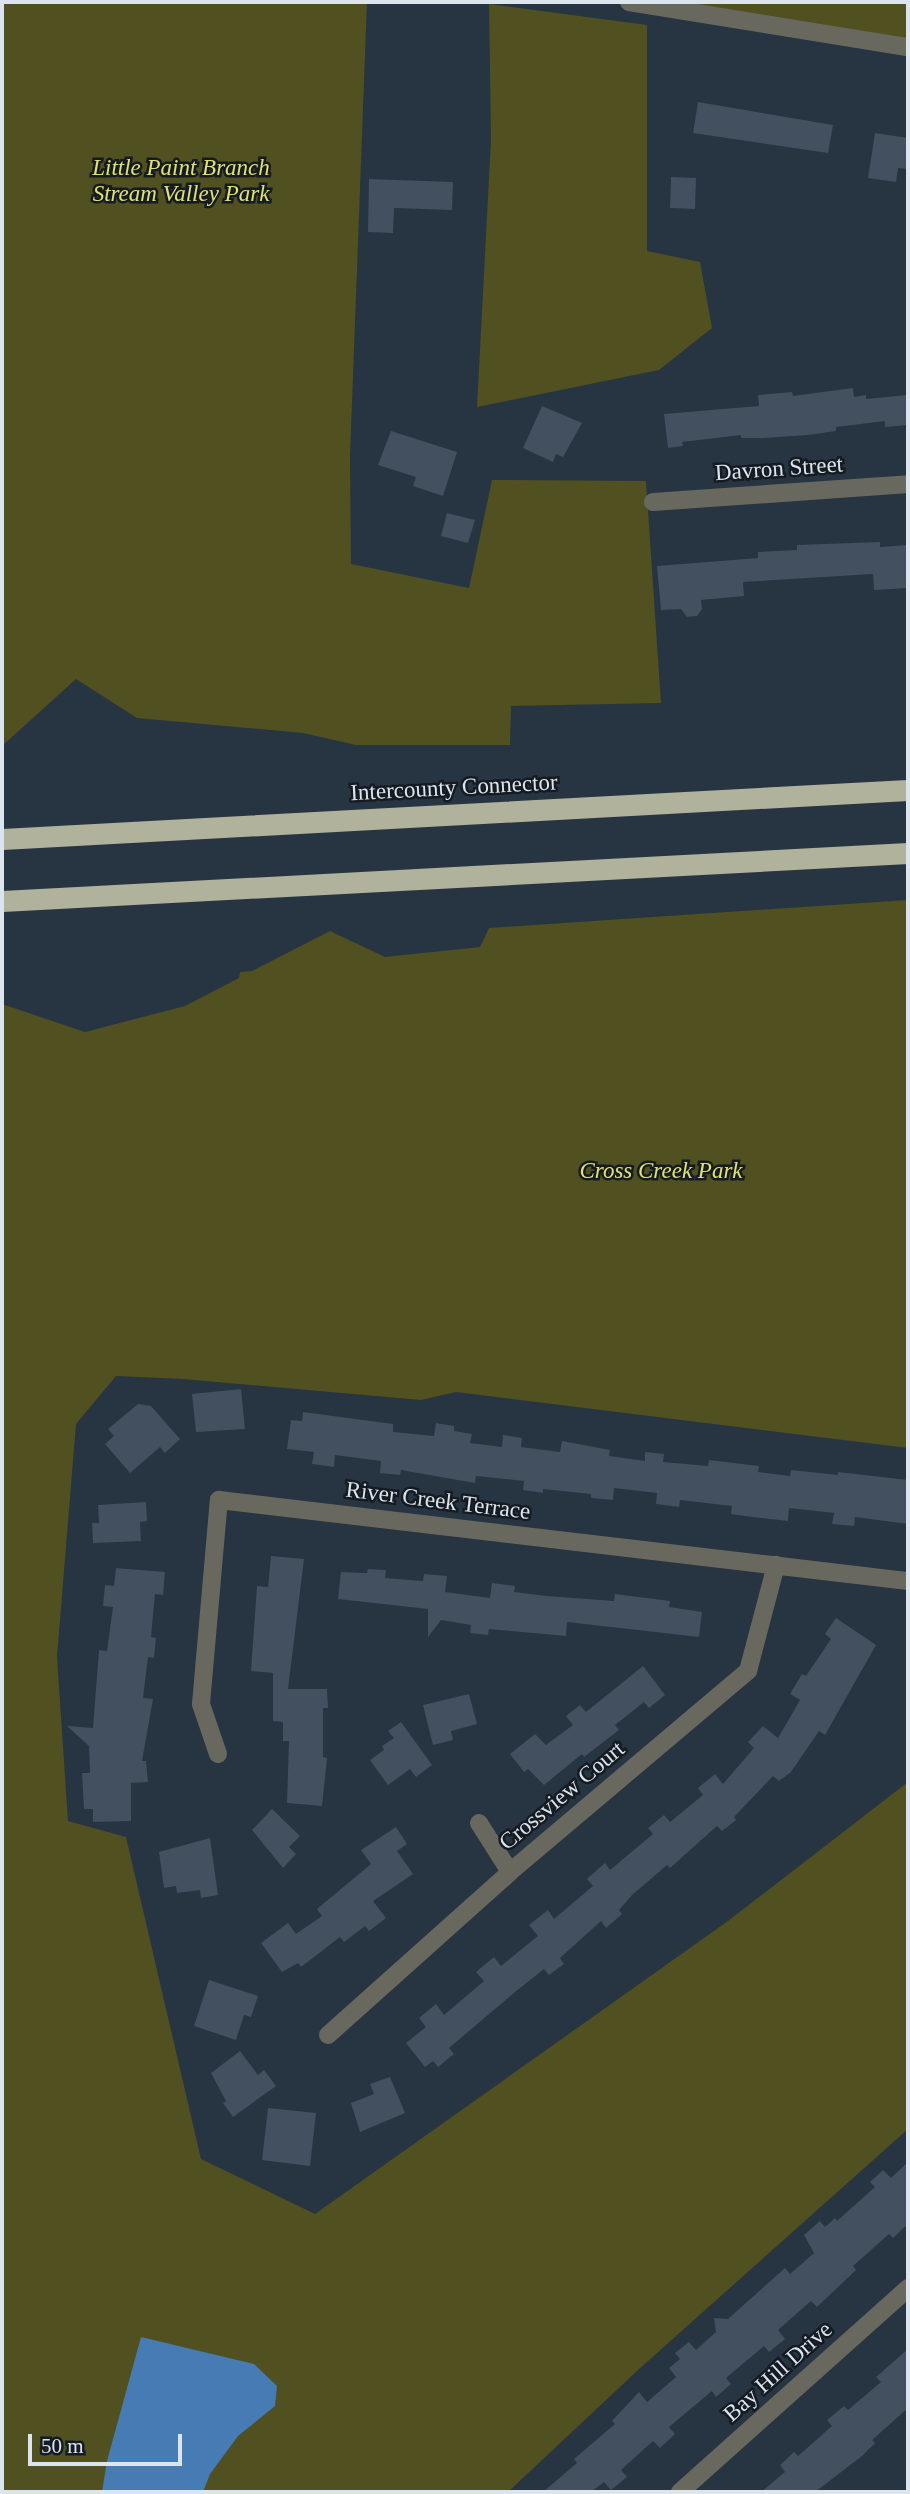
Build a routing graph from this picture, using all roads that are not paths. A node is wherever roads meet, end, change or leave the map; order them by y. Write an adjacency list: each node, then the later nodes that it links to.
1 (629, 2): 2 (street)
2 (908, 47)
3 (908, 484): 4 (street, Davron Street)
4 (653, 502)
5 (908, 790): 6 (highway, Intercounty Connector)
6 (2, 839)
7 (908, 853): 8 (highway)
8 (2, 901)
9 (776, 1565): 10 (street, River Creek Terrace); 11 (street, River Creek Terrace); 13 (street, Crossview Court)
10 (908, 1581)
11 (218, 1754)
12 (479, 1823): 13 (street)
13 (510, 1872): 14 (street, Crossview Court)
14 (328, 2035)
15 (908, 2288): 16 (street, Bay Hill Drive)
16 (680, 2492)

